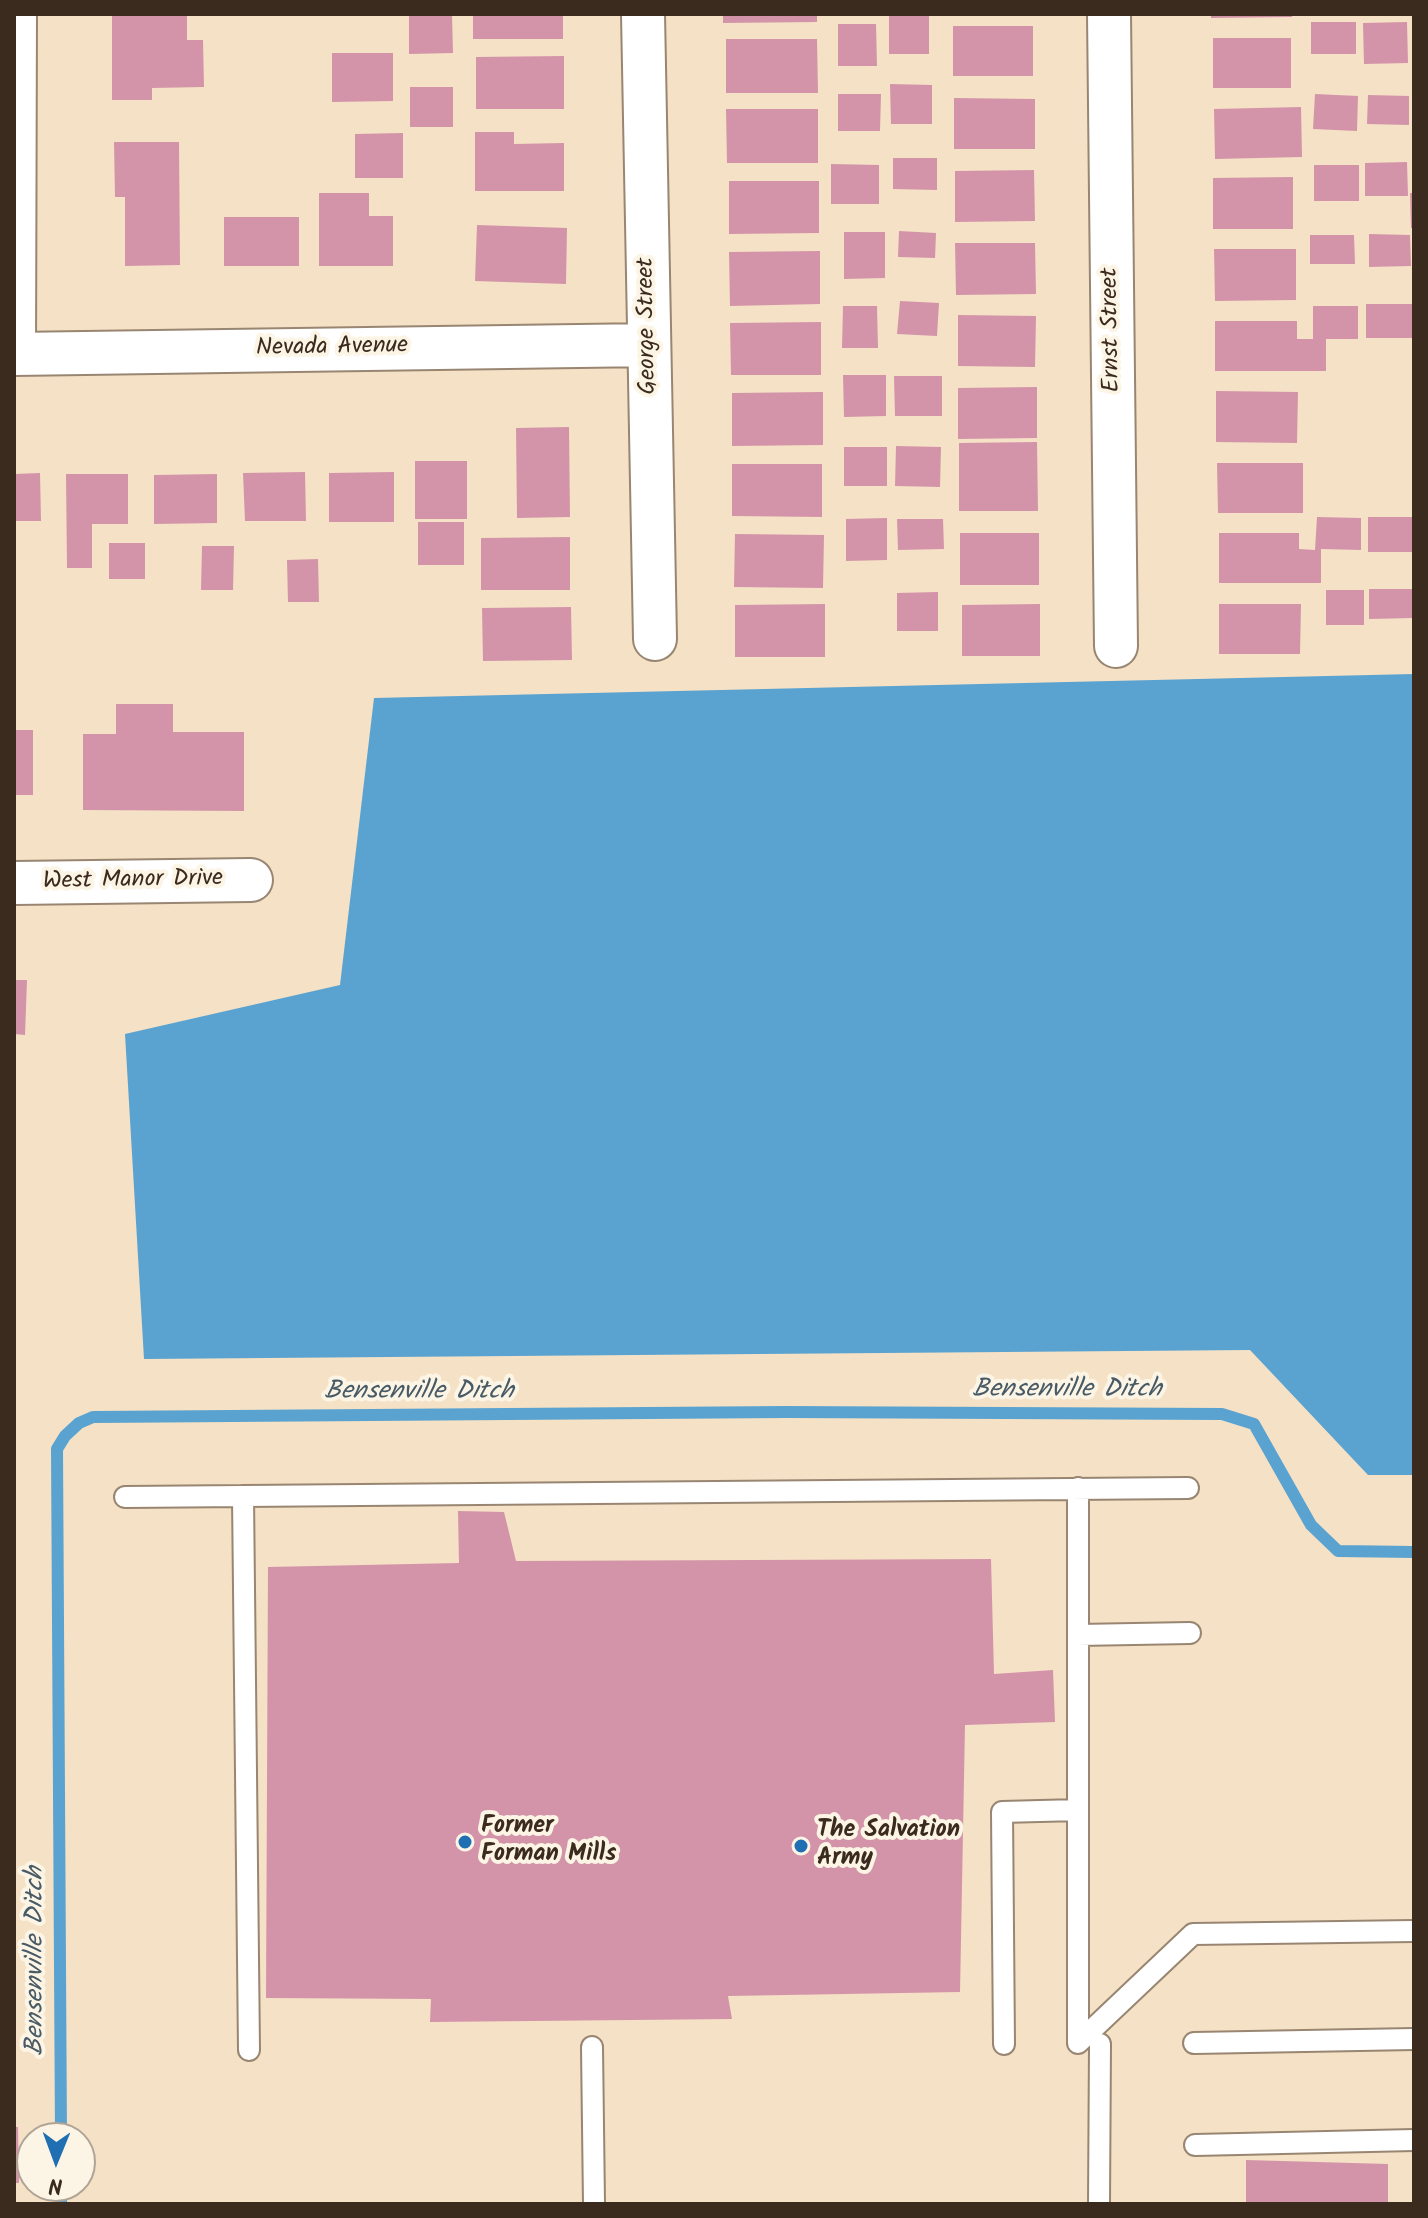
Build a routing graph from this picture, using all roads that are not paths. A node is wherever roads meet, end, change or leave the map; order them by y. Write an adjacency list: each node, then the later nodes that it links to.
1 (15, 14): 5 (street)
2 (643, 14): 4 (street, George Street)
3 (1109, 14): 7 (street, Ernst Street)
4 (649, 345): 5 (street, Nevada Avenue); 6 (street, George Street)
5 (14, 354)
6 (655, 639)
7 (1116, 646)
8 (251, 880): 9 (street, West Manor Drive)
9 (14, 883)
10 (1078, 1488): 11 (lane); 12 (lane); 15 (lane)
11 (1188, 1488)
12 (243, 1496): 13 (lane); 23 (lane)
13 (125, 1497)
14 (1190, 1633): 15 (lane)
15 (1078, 1635): 16 (lane)
16 (1078, 1810): 17 (lane); 20 (lane)
17 (1414, 1931)
18 (1414, 2039): 19 (lane)
19 (1194, 2043)
20 (1004, 2044)
21 (1100, 2044): 27 (lane)
22 (592, 2047): 26 (lane)
23 (249, 2050)
24 (1414, 2140): 25 (lane)
25 (1195, 2145)
26 (594, 2204)
27 (1099, 2204)

